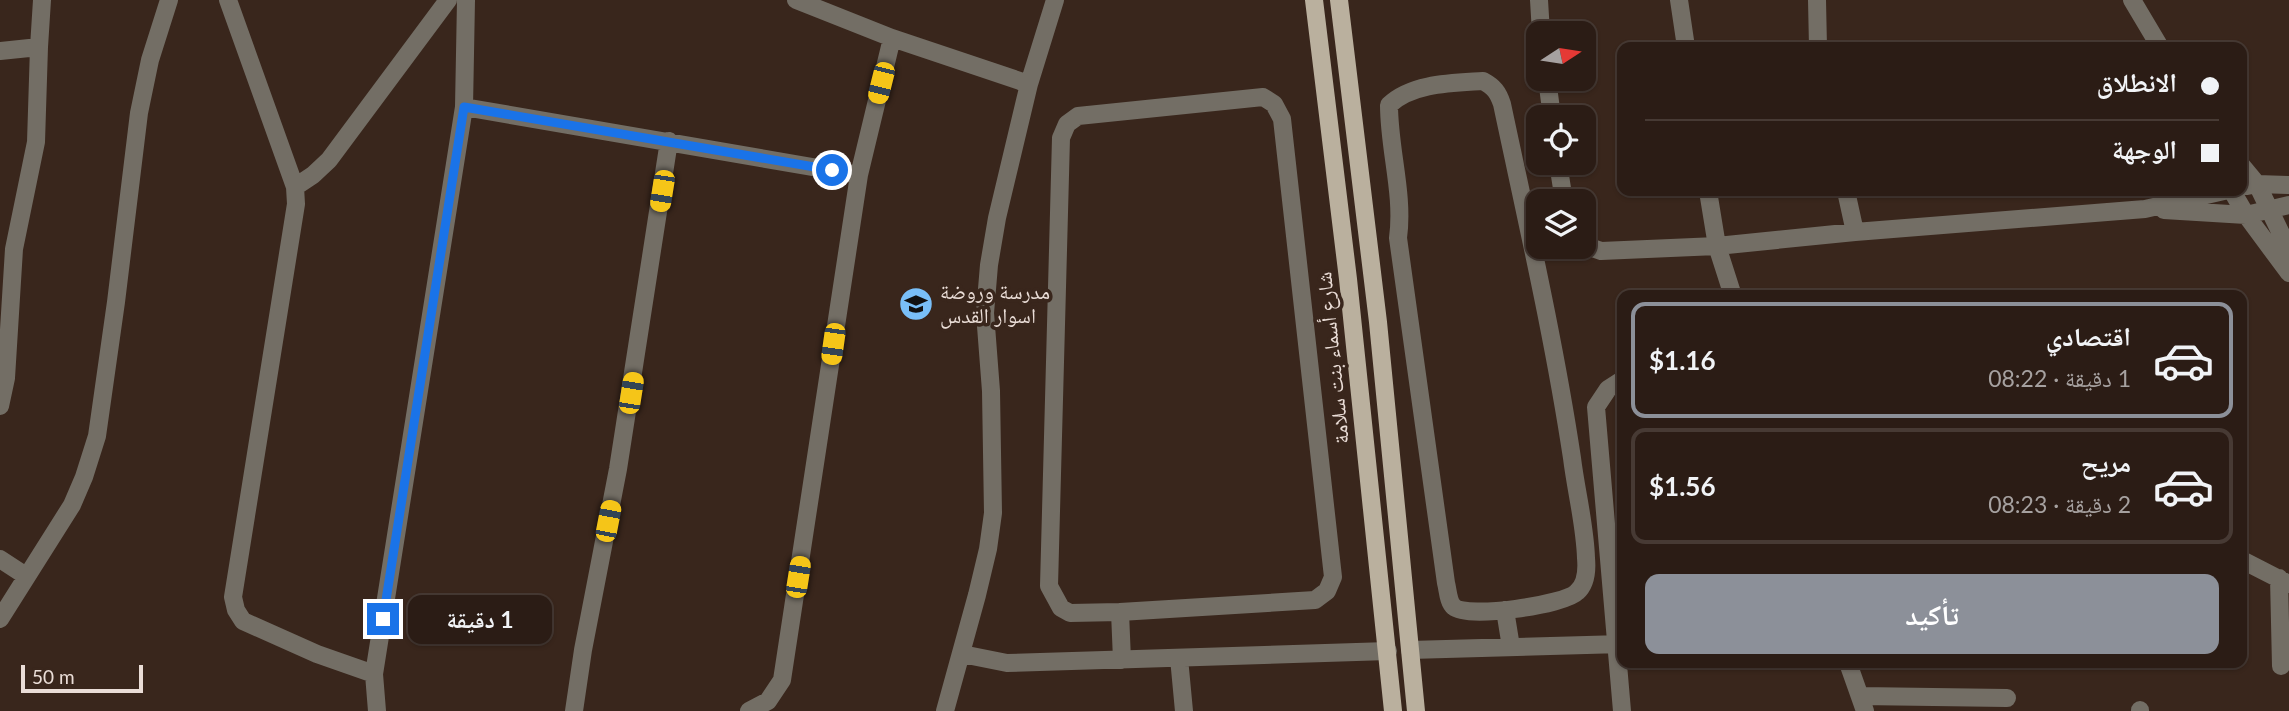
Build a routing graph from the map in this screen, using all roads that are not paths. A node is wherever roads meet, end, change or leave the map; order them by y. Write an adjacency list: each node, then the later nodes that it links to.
1 (42, 0): 19 (street)
2 (169, 0): 46 (street)
3 (228, 0): 27 (street)
4 (449, 0): 27 (street)
5 (466, 0): 22 (street)
6 (796, 0): 15 (street)
7 (1055, 0): 21 (street)
8 (1314, 0): 55 (main road, شارع أسماء بنت سلامة)
9 (1339, 0): 54 (main road)
10 (1539, 0): 14 (street)
11 (1679, 0): 16 (street)
12 (1817, 0): 17 (street)
13 (2133, 0): 18 (street)
14 (1540, 21)
15 (892, 38): 21 (street); 24 (street)
16 (1685, 42)
17 (1818, 42)
18 (2157, 42)
19 (38, 47): 20 (street); 43 (street)
20 (0, 51)
21 (1030, 84): 56 (street)
22 (464, 107): 23 (street); 62 (street)
23 (669, 141): 24 (street); 66 (street)
24 (859, 175): 67 (street)
25 (2249, 185): 26 (street); 34 (street)
26 (2289, 185)
27 (295, 187): 62 (street)
28 (1709, 196): 37 (street)
29 (1847, 196): 36 (street)
30 (2202, 196): 33 (street)
31 (2235, 196): 35 (street)
32 (2289, 205): 34 (street)
33 (2145, 209): 35 (street); 36 (street)
34 (2269, 209): 35 (street); 39 (street)
35 (2246, 215): 40 (street)
36 (1855, 232): 37 (street)
37 (1717, 246): 38 (street); 41 (street)
38 (1596, 249)
39 (2289, 250)
40 (2289, 273)
41 (1730, 290)
42 (1617, 383): 50 (street)
43 (0, 407)
44 (0, 559): 46 (street)
45 (2247, 562): 47 (street)
46 (26, 576): 51 (street)
47 (2284, 581): 59 (street)
48 (1505, 610): 48 (street); 53 (street)
49 (1120, 612): 49 (street); 58 (street)
50 (1617, 614)
51 (0, 620)
52 (1617, 644): 53 (street)
53 (1511, 647): 54 (street)
54 (1410, 650): 71 (main road)
55 (1388, 651): 57 (street); 70 (main road, شارع أسماء بنت سلامة)
56 (962, 654): 58 (street); 68 (street)
57 (1180, 657): 58 (street); 69 (street)
58 (1122, 660)
59 (2281, 666)
60 (1621, 668): 72 (street)
61 (1850, 668): 64 (street)
62 (374, 674): 65 (street)
63 (2007, 698): 64 (street)
64 (1863, 704)
65 (377, 711)
66 (574, 711)
67 (749, 711)
68 (945, 711)
69 (1184, 711)
70 (1393, 711)
71 (1416, 711)
72 (1622, 711)

